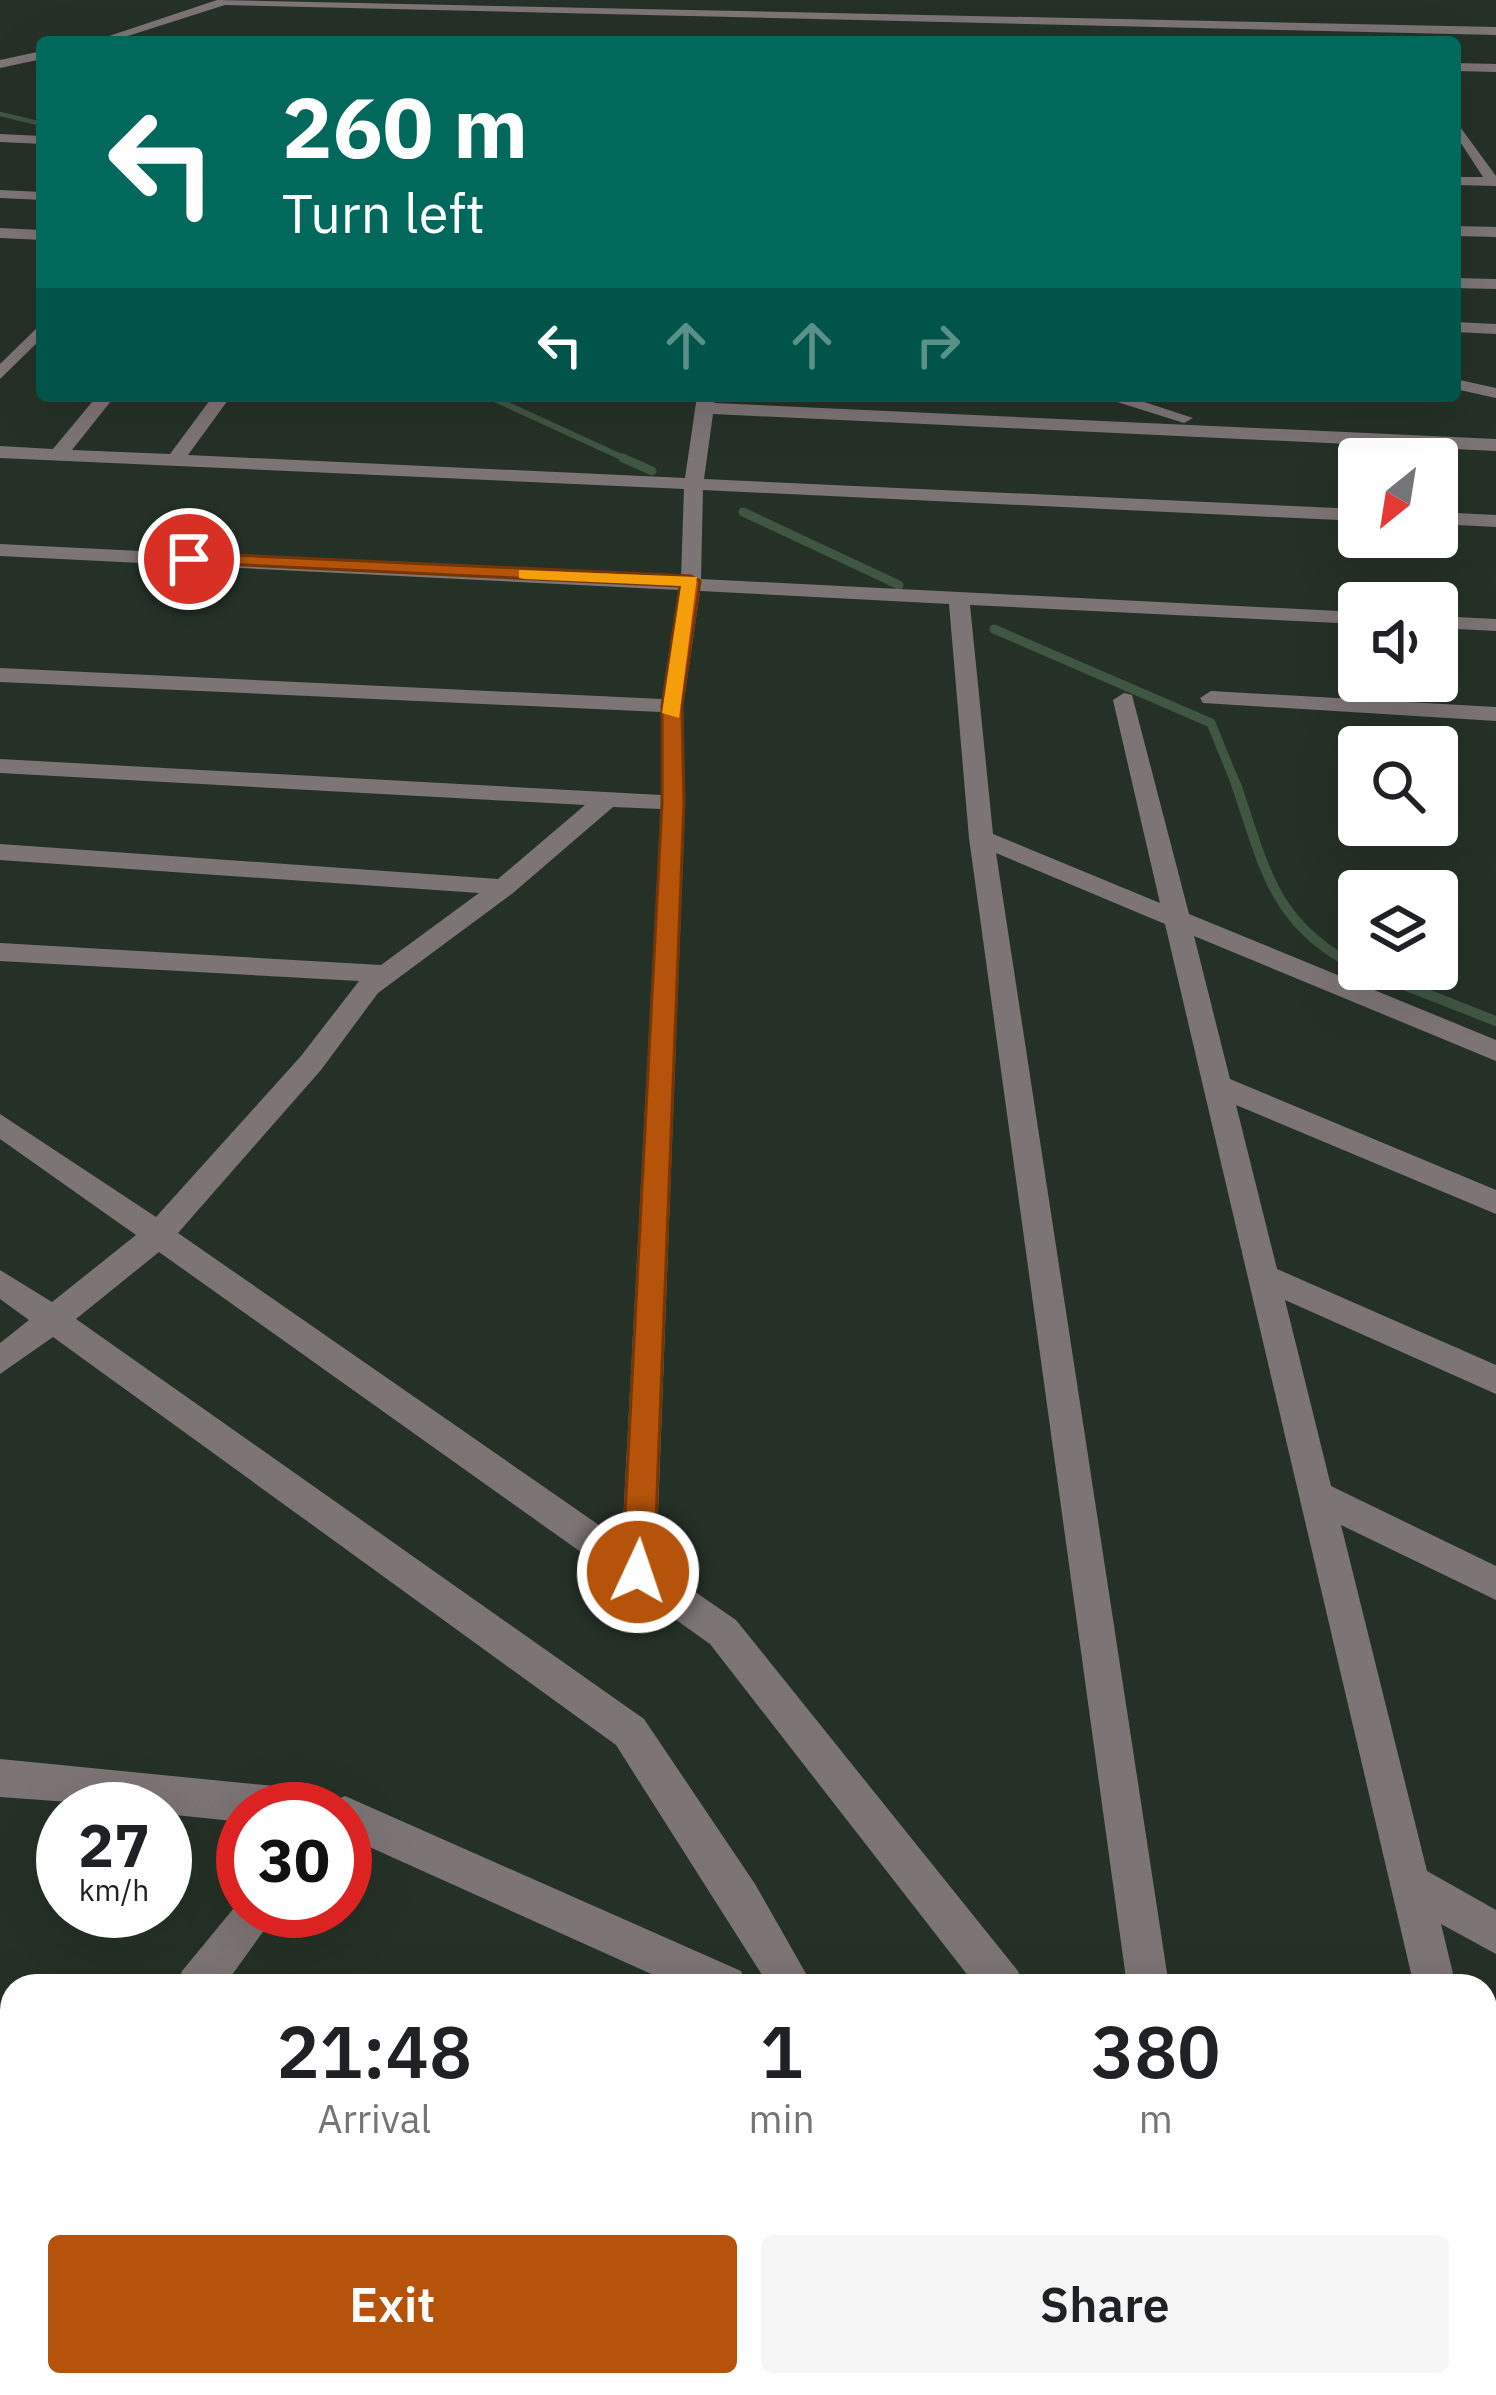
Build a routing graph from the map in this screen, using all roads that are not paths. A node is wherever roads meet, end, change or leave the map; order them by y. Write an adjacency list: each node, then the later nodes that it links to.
1 (969, 0): 5 (street)
2 (227, 1): 3 (street); 9 (street)
3 (480, 4): 4 (street)
4 (730, 6): 5 (street); 7 (street)
5 (974, 18): 6 (street)
6 (1114, 22): 8 (street); 10 (street)
7 (723, 28)
8 (1496, 31)
9 (116, 36)
10 (1118, 36)
11 (36, 57): 12 (street)
12 (0, 64)
13 (1461, 67): 14 (street)
14 (1496, 68)
15 (1461, 133): 19 (street)
16 (0, 138): 17 (street)
17 (36, 140)
18 (1461, 181): 19 (street)
19 (1495, 182)
20 (0, 194): 21 (street)
21 (36, 196)
22 (1461, 231): 23 (street)
23 (1496, 232)
24 (8, 233): 25 (street)
25 (0, 249)
26 (1461, 283): 27 (street)
27 (1496, 284)
28 (1461, 327): 29 (street)
29 (1496, 329)
30 (36, 335): 31 (street)
31 (0, 374)
32 (1461, 385): 33 (street)
33 (1496, 393)
34 (101, 402): 43 (street)
35 (218, 402): 44 (street)
36 (707, 402): 39 (street); 45 (street)
37 (924, 402): 39 (street)
38 (1128, 402): 40 (street)
39 (923, 418): 40 (street)
40 (1236, 433): 41 (street)
41 (1496, 445)
42 (0, 452): 43 (street)
43 (58, 455): 44 (street)
44 (174, 462): 45 (street)
45 (694, 484): 46 (street); 50 (street)
46 (1338, 514)
47 (1458, 519): 48 (street)
48 (1496, 521)
49 (2, 553): 50 (street)
50 (691, 581): 51 (street); 58 (street)
51 (959, 600): 52 (street); 63 (street)
52 (1338, 618)
53 (1458, 623): 54 (street)
54 (1496, 625)
55 (0, 675): 58 (street)
56 (1211, 698): 59 (street)
57 (1124, 700): 66 (street)
58 (672, 706): 62 (street)
59 (1496, 714)
60 (0, 766): 61 (street)
61 (607, 799): 62 (street); 65 (street)
62 (673, 803): 80 (street)
63 (981, 838): 66 (street); 92 (street)
64 (0, 851): 65 (street)
65 (504, 887): 68 (street)
66 (1178, 922): 69 (street); 70 (street)
67 (0, 952): 68 (street)
68 (384, 974): 73 (street)
69 (1496, 1052)
70 (1217, 1085): 72 (street); 74 (street)
71 (0, 1124): 73 (street)
72 (1496, 1203)
73 (158, 1235): 76 (street); 80 (street)
74 (1264, 1277): 78 (street); 79 (street)
75 (0, 1282): 76 (street)
76 (53, 1319): 77 (street); 90 (street)
77 (0, 1361)
78 (1496, 1380)
79 (1317, 1496): 81 (street); 85 (street)
80 (638, 1572): 91 (street)
81 (1496, 1583)
82 (0, 1778): 83 (street)
83 (216, 1800)
84 (372, 1828): 89 (street)
85 (1411, 1884): 86 (street); 93 (street)
86 (1496, 1933)
87 (236, 1938): 88 (street)
88 (207, 1974)
89 (689, 1974)
90 (785, 1974)
91 (994, 1974)
92 (1146, 1974)
93 (1432, 1974)

